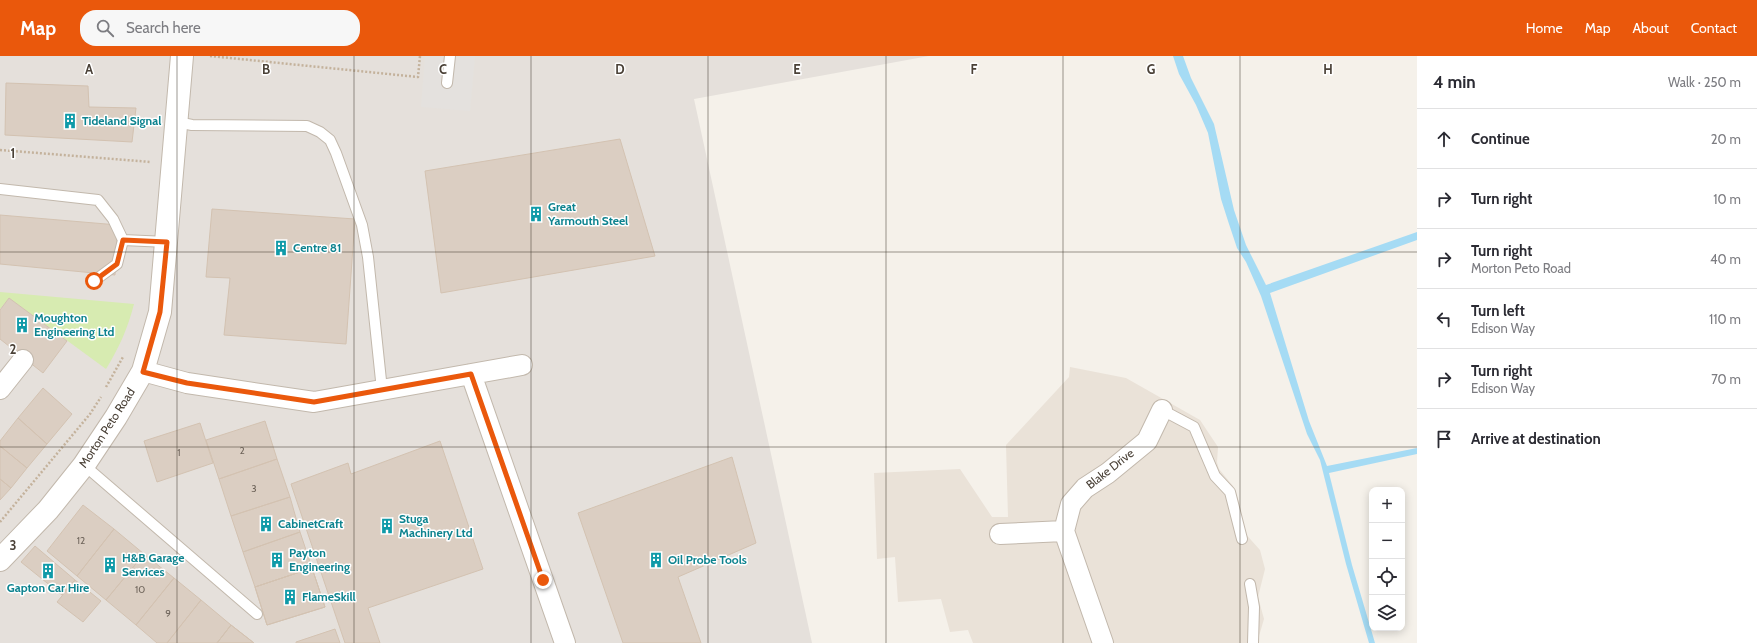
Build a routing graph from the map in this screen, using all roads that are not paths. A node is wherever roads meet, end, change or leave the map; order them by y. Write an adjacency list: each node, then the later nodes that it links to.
1 (182, 56): 4 (street, Morton Peto Road)
2 (450, 56): 3 (lane)
3 (447, 83)
4 (177, 122): 7 (street, Morton Peto Road); 14 (lane)
5 (0, 189): 6 (lane)
6 (123, 240): 7 (lane); 8 (lane)
7 (167, 242): 11 (street, Morton Peto Road)
8 (94, 281)
9 (23, 360): 13 (street)
10 (522, 365): 12 (street)
11 (143, 372): 14 (street); 16 (street, Morton Peto Road)
12 (471, 374): 14 (street); 23 (street)
13 (0, 389)
14 (382, 390)
15 (1162, 410): 17 (street, Blake Drive); 19 (lane)
16 (84, 465): 20 (street, Morton Peto Road); 22 (lane)
17 (1064, 531): 18 (street); 24 (street)
18 (1000, 534)
19 (1242, 539)
20 (0, 560)
21 (1250, 584): 25 (lane)
22 (257, 614)
23 (565, 643)
24 (1103, 643)
25 (1253, 643)

